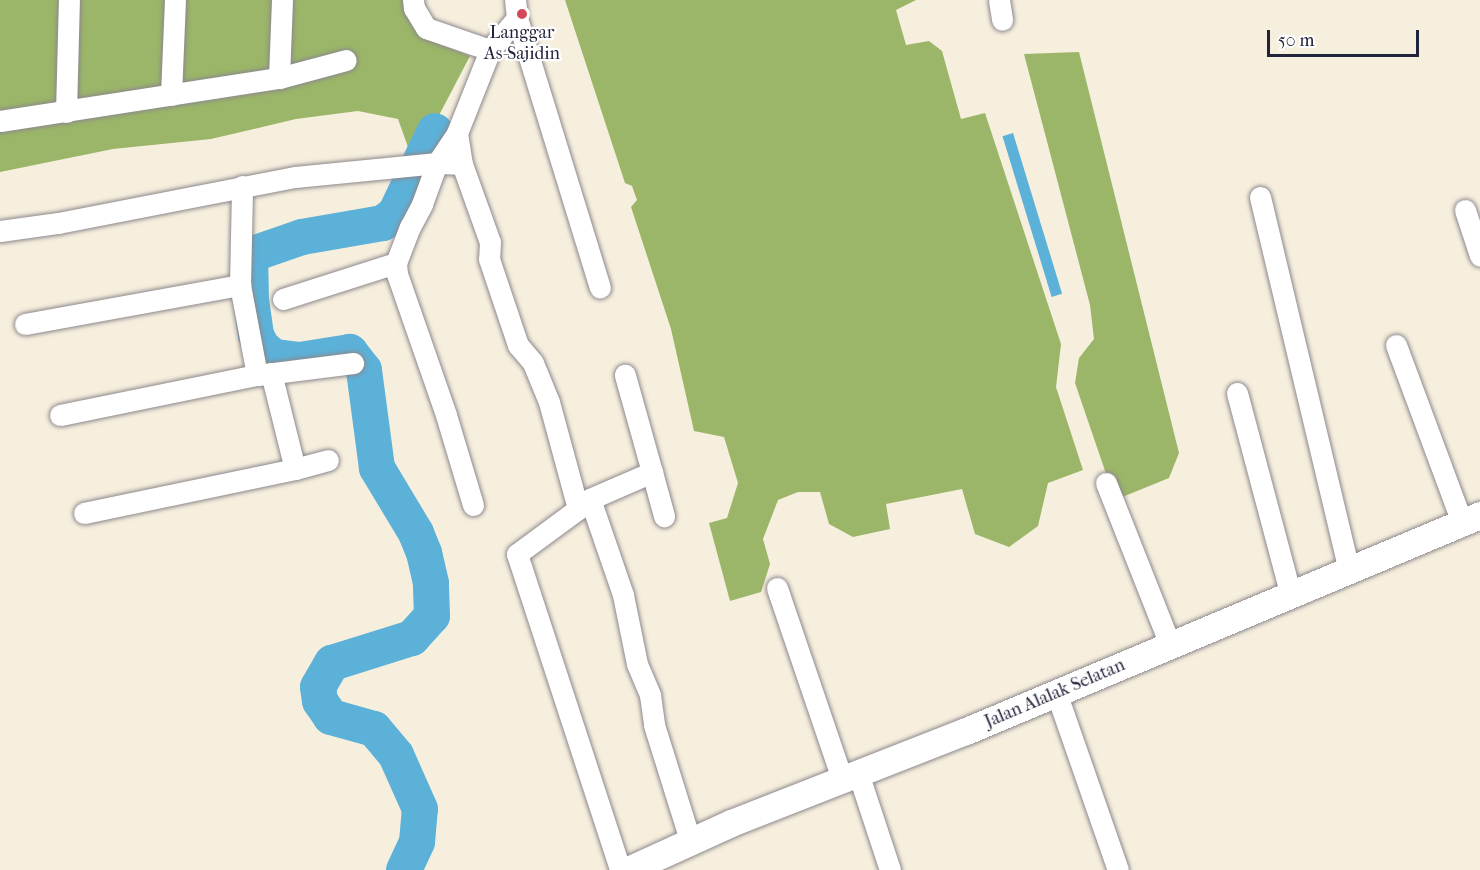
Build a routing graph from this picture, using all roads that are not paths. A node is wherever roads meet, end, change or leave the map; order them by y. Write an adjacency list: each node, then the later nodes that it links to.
1 (69, 0): 10 (street)
2 (175, 0): 9 (street)
3 (282, 0): 8 (street)
4 (413, 0): 6 (street)
5 (516, 9): 6 (street); 22 (street)
6 (490, 50): 12 (street)
7 (346, 60): 8 (street)
8 (279, 78): 9 (street)
9 (171, 95): 10 (street)
10 (66, 112): 11 (street)
11 (0, 121)
12 (457, 133): 13 (street); 14 (street)
13 (426, 164): 14 (street); 15 (street); 20 (street)
14 (462, 164): 35 (street)
15 (242, 186): 18 (street); 21 (street)
16 (1260, 197): 40 (street)
17 (1465, 210): 19 (street)
18 (0, 231)
19 (1480, 256)
20 (396, 263): 23 (street); 36 (street)
21 (240, 285): 24 (street); 27 (street)
22 (600, 287)
23 (283, 299)
24 (25, 324)
25 (1396, 345): 39 (street)
26 (353, 363): 27 (street)
27 (264, 374): 30 (street); 32 (street)
28 (625, 375): 33 (street)
29 (1237, 393): 42 (street)
30 (60, 416)
31 (328, 460): 32 (street)
32 (295, 469): 37 (street)
33 (652, 472): 35 (street); 38 (street)
34 (1106, 483): 43 (street)
35 (584, 504): 46 (street); 47 (street)
36 (473, 505)
37 (84, 513)
38 (664, 516)
39 (1471, 518): 40 (street, Jalan Alalak Selatan)
40 (1349, 571): 42 (street, Jalan Alalak Selatan)
41 (777, 588): 45 (street)
42 (1291, 596): 43 (street, Jalan Alalak Selatan)
43 (1170, 645): 44 (street, Jalan Alalak Selatan)
44 (1056, 692): 45 (street, Jalan Alalak Selatan); 50 (street)
45 (850, 776): 46 (street, Jalan Alalak Selatan); 49 (street)
46 (691, 843): 48 (street, Jalan Alalak Selatan)
47 (620, 870)
48 (628, 870)
49 (890, 870)
50 (1118, 870)

